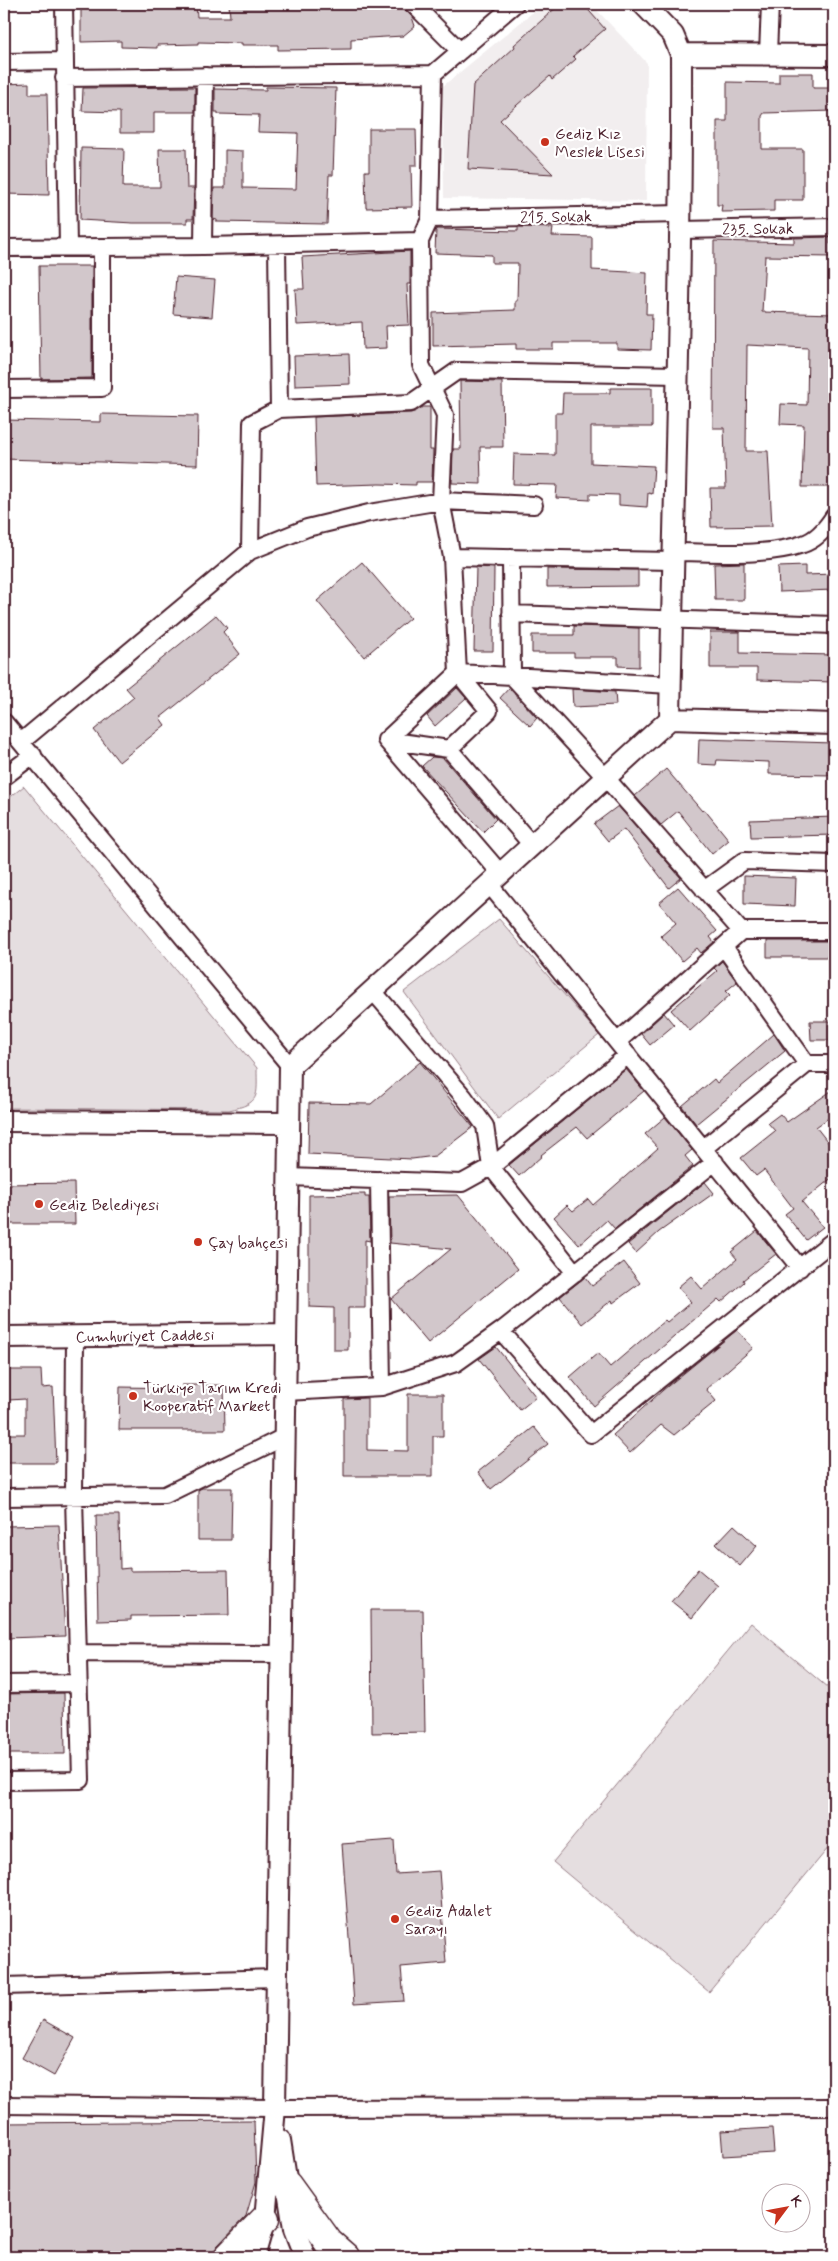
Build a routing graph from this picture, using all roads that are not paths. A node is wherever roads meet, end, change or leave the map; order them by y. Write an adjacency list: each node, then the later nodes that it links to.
1 (64, 4): 10 (street)
2 (413, 4): 6 (street)
3 (515, 4): 6 (street)
4 (643, 4): 7 (street)
5 (770, 4): 8 (street)
6 (460, 52): 12 (street)
7 (681, 54): 8 (street); 16 (street)
8 (768, 54): 9 (street)
9 (834, 54)
10 (64, 61): 11 (street); 14 (street)
11 (6, 65)
12 (432, 74): 13 (street); 15 (street)
13 (205, 76): 14 (street); 21 (street)
14 (64, 78): 20 (street)
15 (430, 219): 16 (street, 215. Sokak); 18 (street)
16 (681, 222): 17 (street, 235. Sokak); 24 (street)
17 (834, 227)
18 (420, 241): 19 (street); 26 (street)
19 (277, 245): 21 (street); 27 (street)
20 (68, 246): 22 (street); 23 (street)
21 (203, 246): 22 (street)
22 (102, 247): 25 (street)
23 (4, 248)
24 (678, 375): 26 (street); 32 (street)
25 (4, 389)
26 (432, 389): 27 (street); 28 (street)
27 (279, 409): 31 (street)
28 (441, 501): 29 (street); 31 (street); 33 (street)
29 (534, 505)
30 (834, 516): 32 (street)
31 (250, 551): 45 (street)
32 (673, 556): 34 (street); 36 (street)
33 (452, 557): 34 (street); 38 (street)
34 (511, 558): 35 (street)
35 (512, 614): 36 (street); 39 (street)
36 (671, 619): 37 (street); 40 (street)
37 (834, 625)
38 (458, 673): 39 (street); 44 (street); 46 (street)
39 (512, 676): 40 (street); 49 (street)
40 (671, 685): 41 (street)
41 (670, 719): 43 (street); 49 (street)
42 (4, 722): 45 (street)
43 (834, 724)
44 (386, 740): 46 (street); 52 (street)
45 (21, 742): 47 (street)
46 (449, 748): 50 (street)
47 (32, 755): 48 (street); 62 (street)
48 (4, 777)
49 (606, 778): 50 (street); 53 (street)
50 (532, 845): 52 (street)
51 (834, 864): 53 (street)
52 (495, 879): 57 (street); 58 (street)
53 (704, 890): 54 (street)
54 (741, 932): 55 (street); 56 (street)
55 (834, 932)
56 (724, 947): 58 (street); 60 (street)
57 (373, 991): 62 (street); 67 (street)
58 (617, 1042): 59 (street)
59 (628, 1055): 65 (street); 67 (street)
60 (807, 1064): 61 (street); 65 (street)
61 (834, 1064)
62 (290, 1066): 64 (street)
63 (4, 1121): 64 (street)
64 (289, 1123): 68 (street)
65 (704, 1148): 66 (street)
66 (715, 1162): 71 (street); 72 (street)
67 (491, 1167): 69 (street); 72 (street)
68 (288, 1178): 69 (street); 74 (street)
69 (379, 1180): 77 (street)
70 (834, 1240): 71 (street)
71 (800, 1268): 73 (street)
72 (575, 1273): 73 (street)
73 (501, 1331): 77 (street)
74 (286, 1334): 75 (street, Cumhuriyet Caddesi); 78 (street)
75 (75, 1336): 76 (street, Cumhuriyet Caddesi); 80 (street)
76 (4, 1337)
77 (382, 1387): 78 (street)
78 (285, 1392): 79 (street)
79 (284, 1437): 80 (street); 83 (street)
80 (74, 1496): 81 (street); 82 (street)
81 (4, 1497)
82 (78, 1653): 83 (street); 84 (street)
83 (281, 1654): 87 (street)
84 (79, 1683): 85 (street); 86 (street)
85 (4, 1684)
86 (4, 1781)
87 (277, 1978): 88 (street); 91 (street)
88 (4, 1986)
89 (4, 2105): 91 (street)
90 (834, 2107): 91 (street)
91 (275, 2108): 92 (street); 93 (street)
92 (286, 2185): 96 (street); 97 (highway)
93 (265, 2218): 94 (highway); 95 (street)
94 (228, 2257)
95 (254, 2257)
96 (305, 2257)
97 (345, 2257)

